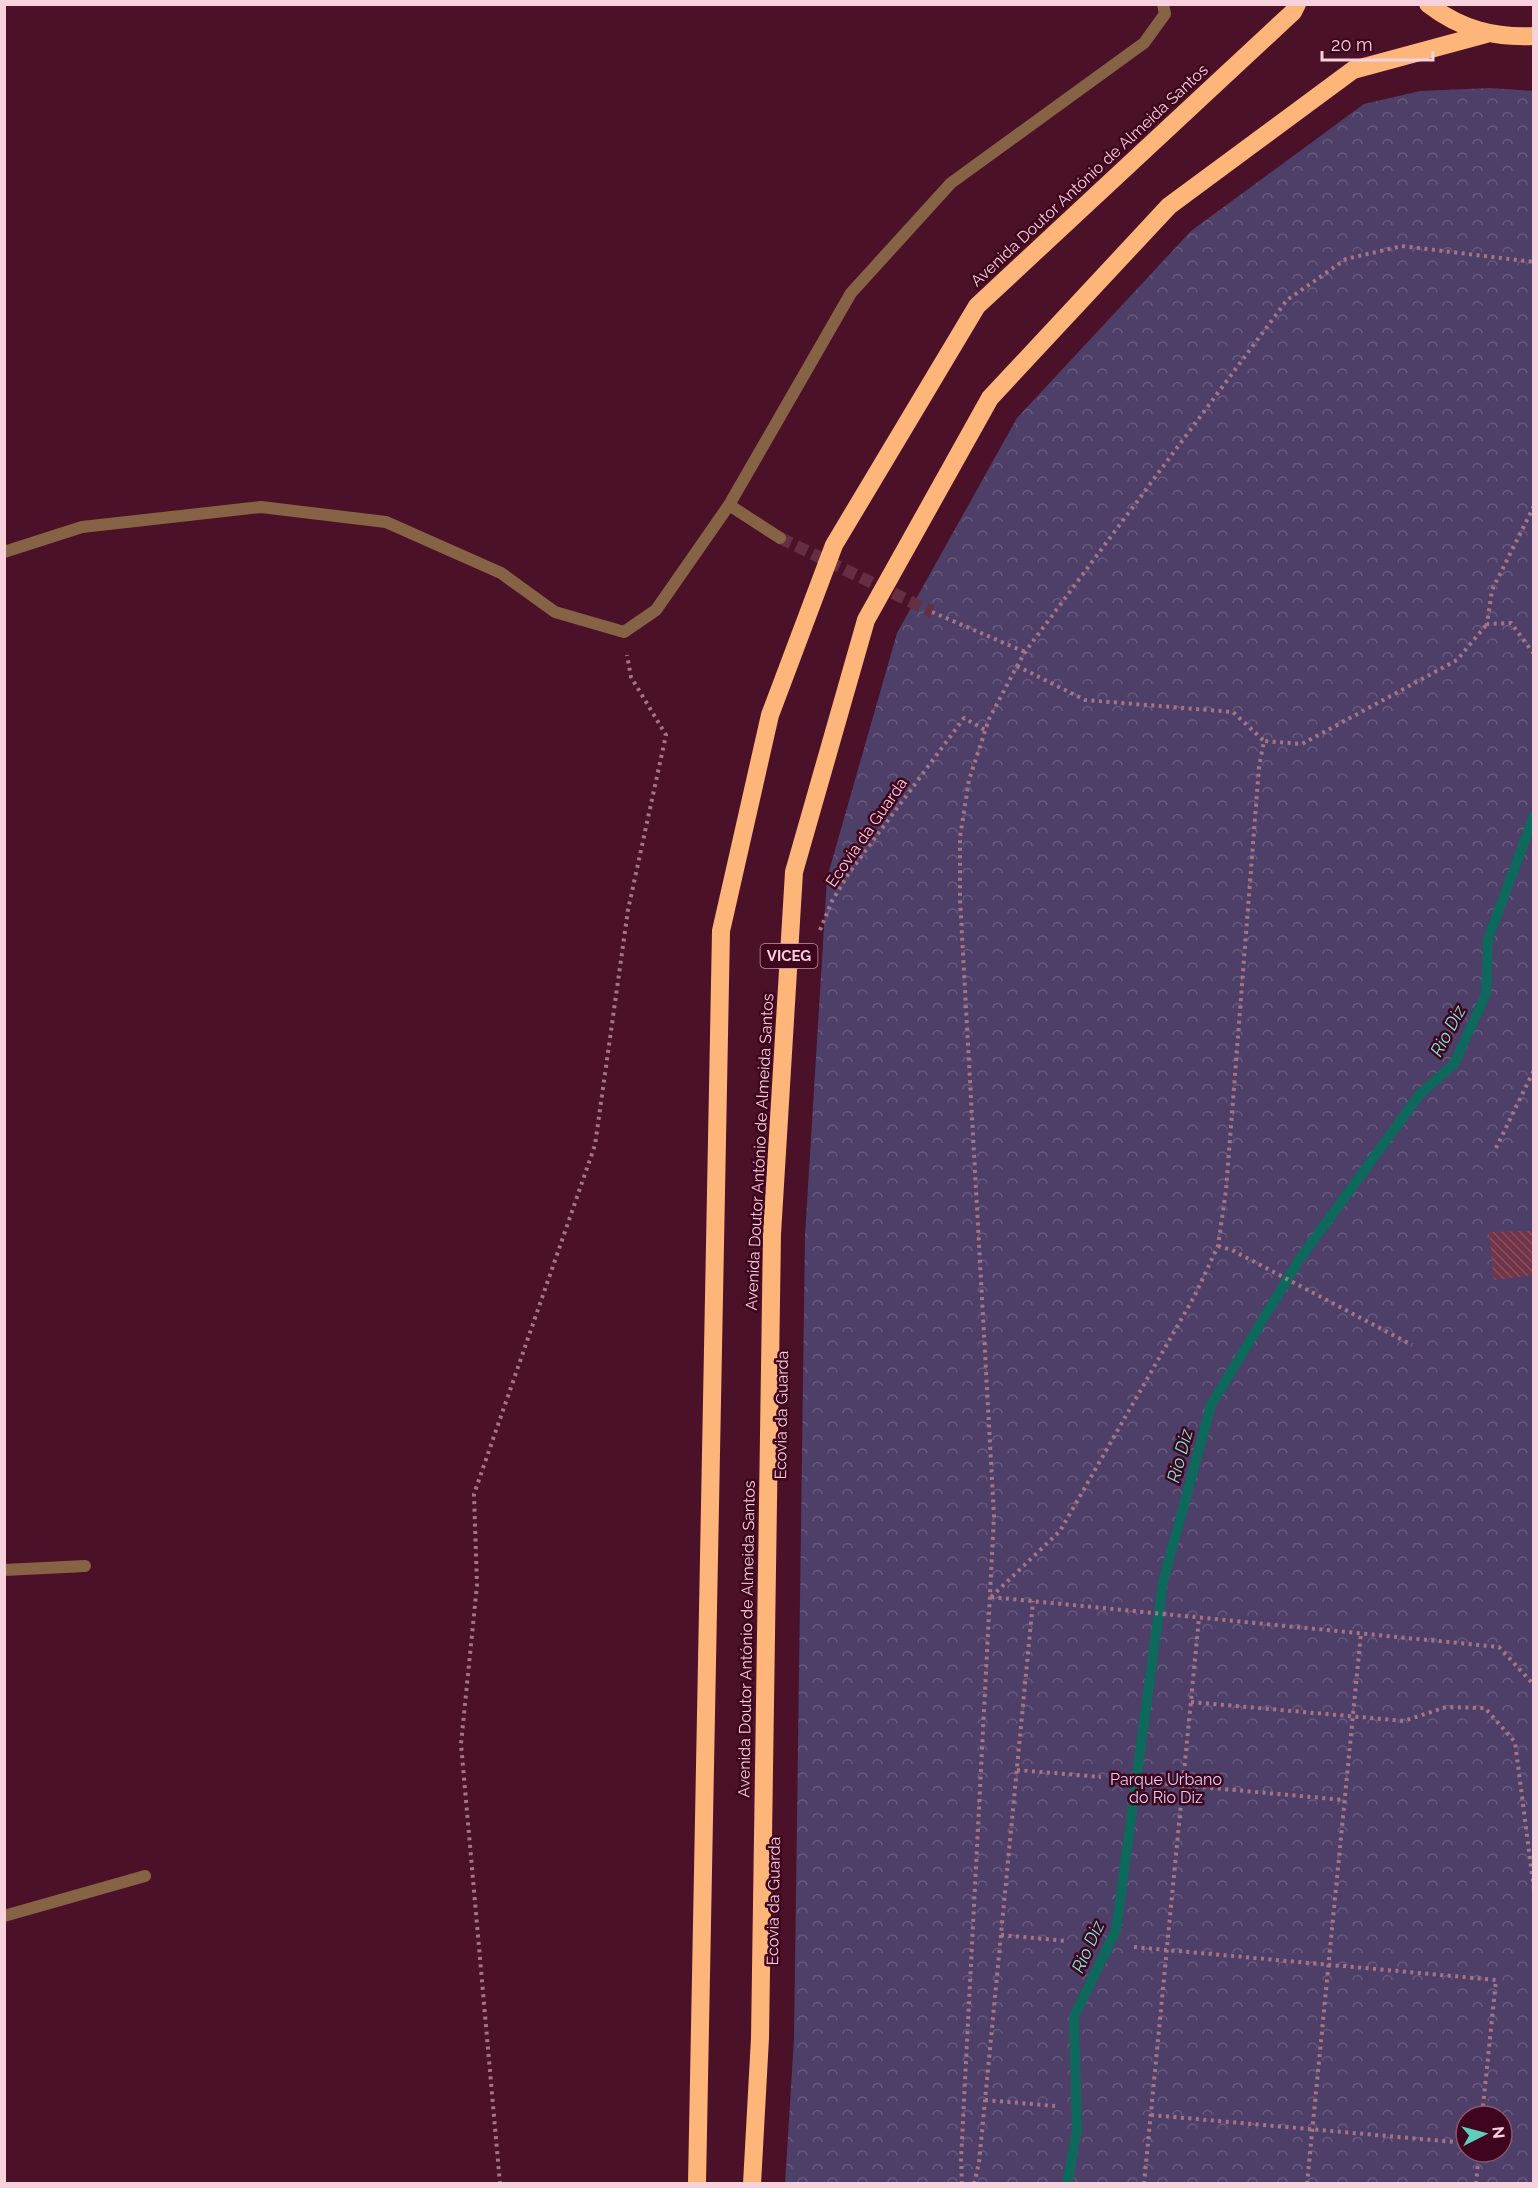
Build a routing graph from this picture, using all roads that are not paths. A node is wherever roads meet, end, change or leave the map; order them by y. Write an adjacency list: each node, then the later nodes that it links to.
1 (1163, 4): 6 (street)
2 (1297, 4): 13 (highway, Avenida Doutor António de Almeida Santos)
3 (1428, 4): 4 (highway)
4 (1486, 34): 5 (highway); 14 (highway, Avenida Doutor António de Almeida Santos / VICEG)
5 (1533, 36)
6 (729, 505): 7 (street); 8 (street)
7 (780, 538)
8 (4, 552)
9 (85, 1566): 10 (street)
10 (4, 1570)
11 (145, 1876): 12 (street)
12 (4, 1916)
13 (698, 2184)
14 (752, 2184)

